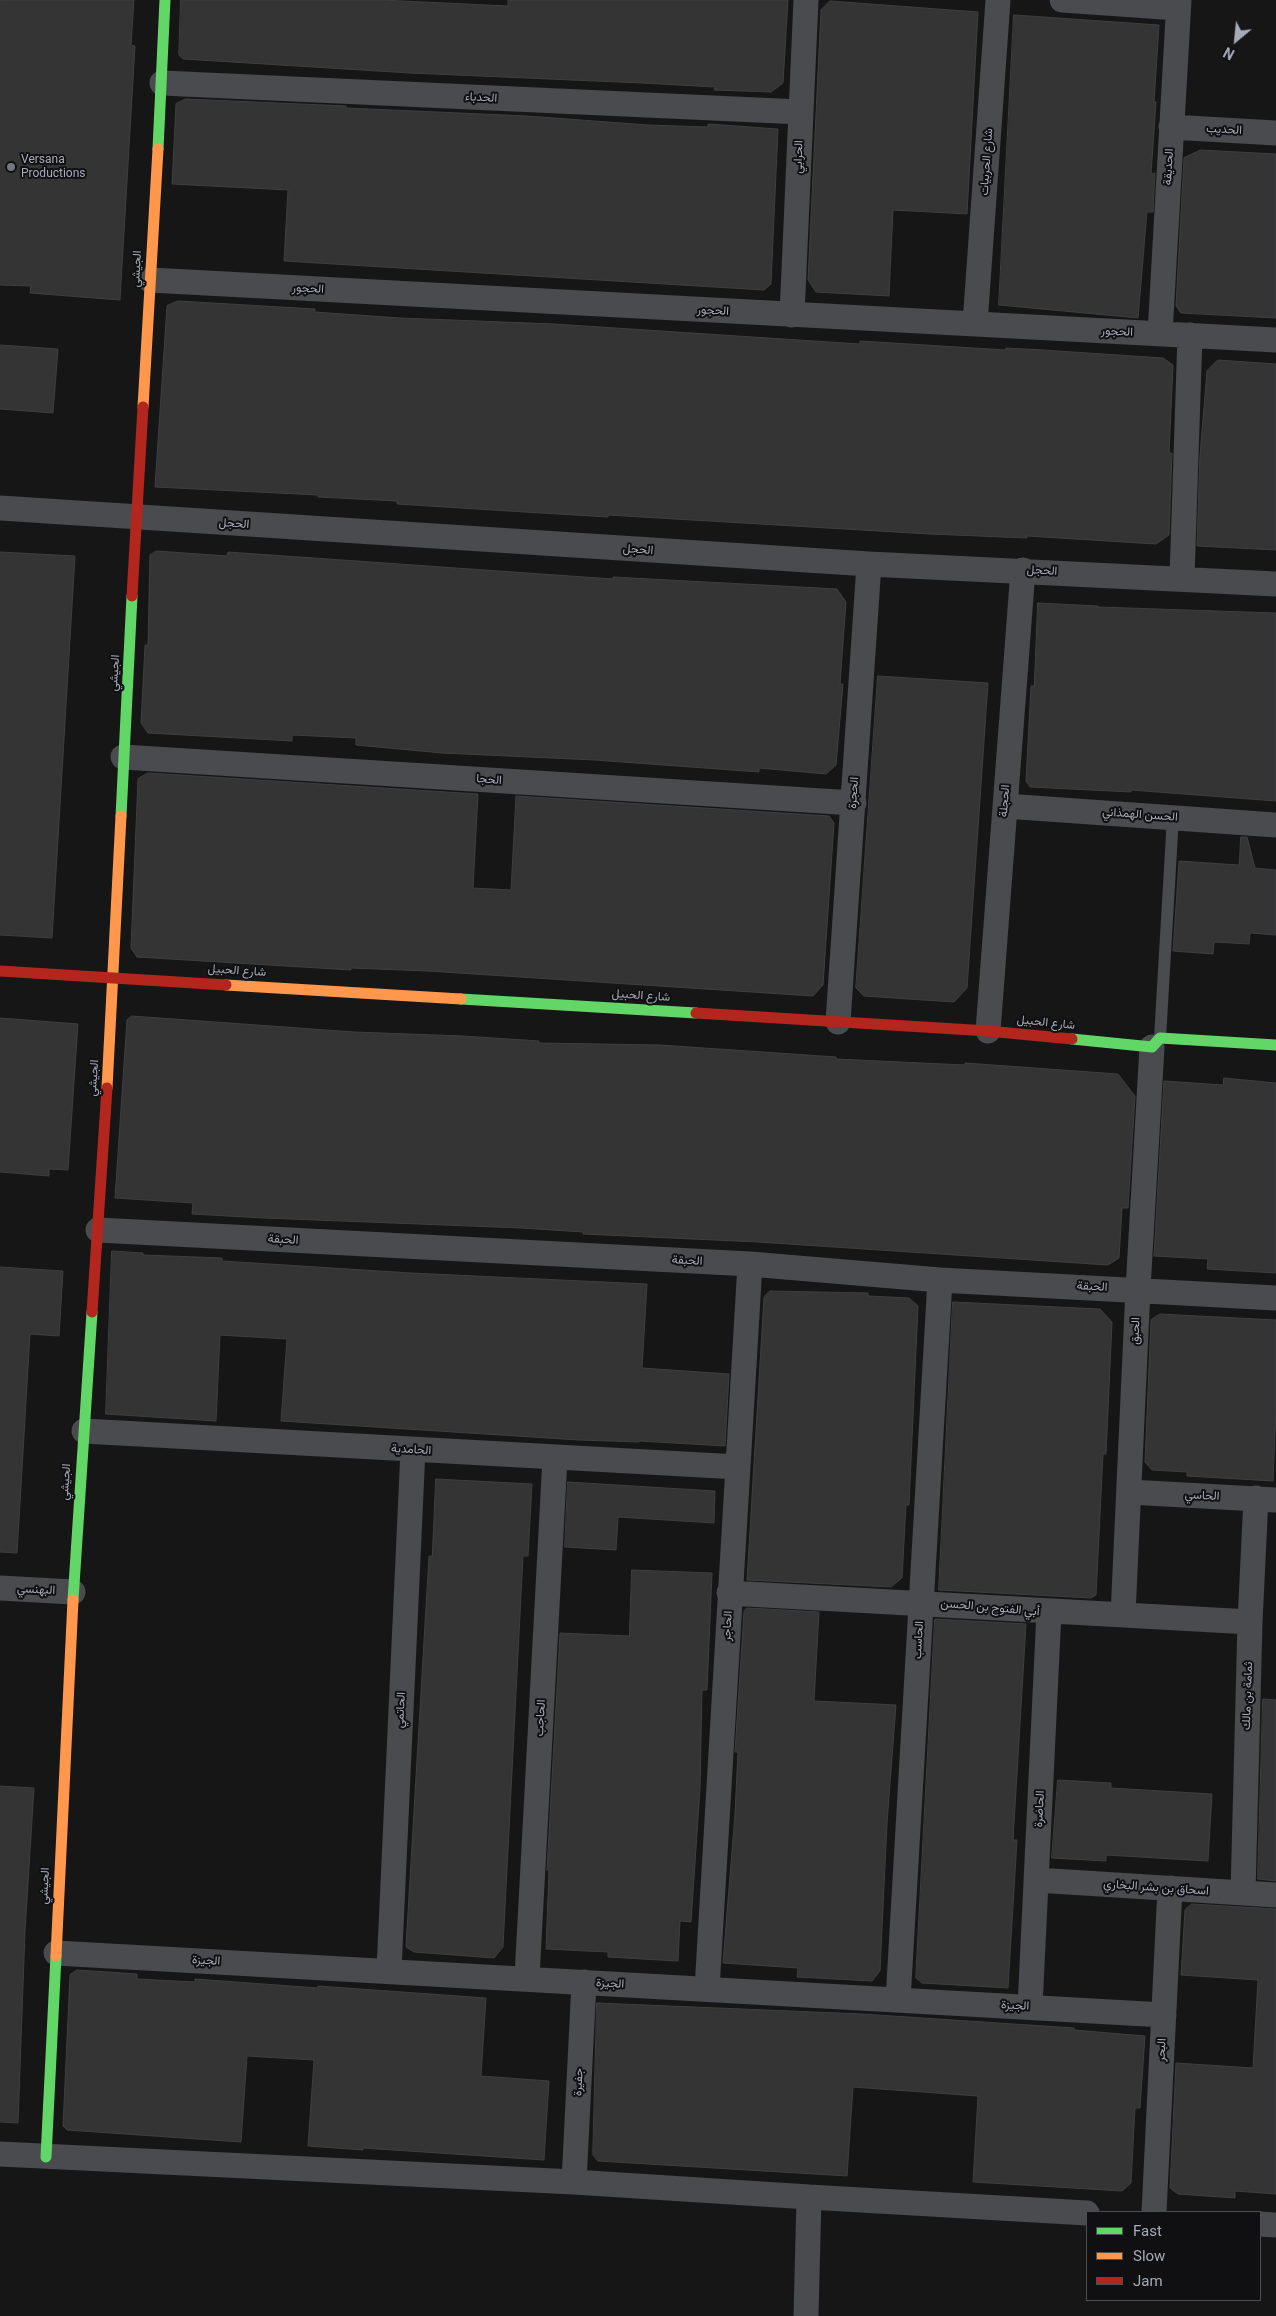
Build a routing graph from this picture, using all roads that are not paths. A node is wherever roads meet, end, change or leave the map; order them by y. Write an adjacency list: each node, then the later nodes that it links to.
1 (165, 0): 6 (street, الجيشي)
2 (806, 0): 7 (street, الحرابي)
3 (998, 0): 12 (street, شارع الحربيات)
4 (1062, 0): 5 (street)
5 (1178, 4): 8 (street, الحديقة)
6 (162, 83): 7 (street, الحدباء); 10 (street, الجيشي)
7 (801, 112): 11 (street, الحرابي)
8 (1171, 127): 9 (street, الحديب); 13 (street, الحديقة)
9 (1276, 133)
10 (150, 280): 11 (street, الحجور); 17 (street, الجيشي)
11 (792, 315): 12 (street, الحجور)
12 (976, 324): 13 (street, الحجور)
13 (1160, 334): 14 (street, الحجور)
14 (1190, 335): 15 (street, الحجور); 20 (street)
15 (1276, 340)
16 (0, 508): 17 (street, الحجل)
17 (138, 518): 18 (street, الحجل); 22 (street, الجيشي)
18 (869, 564): 19 (street, الحجل); 23 (street, الحجرة)
19 (1022, 570): 20 (street, الحجل); 24 (street, الحجلة)
20 (1182, 578): 21 (street, الحجل)
21 (1276, 584)
22 (123, 756): 23 (street, الحجا); 28 (street, الجيشي)
23 (854, 803): 29 (street, الحجرة)
24 (1005, 806): 25 (street, الحسن الهمذاني); 30 (street, الحجلة)
25 (1174, 818): 26 (street, الحسن الهمذاني); 31 (lane)
26 (1276, 825)
27 (0, 971): 28 (street, شارع الحبيل)
28 (114, 977): 29 (street, شارع الحبيل); 33 (street, الجيشي)
29 (838, 1022): 30 (street, شارع الحبيل)
30 (988, 1032): 31 (street, شارع الحبيل)
31 (1156, 1043): 32 (street, شارع الحبيل); 36 (street, الحبق)
32 (1276, 1045)
33 (98, 1230): 34 (street, الحبقة); 38 (street, الجيشي)
34 (750, 1264): 35 (street, الحبقة); 41 (street, الحاجر)
35 (940, 1280): 36 (street, الحبقة); 47 (street, الحاسب)
36 (1138, 1289): 37 (street, الحبقة); 42 (street, الحبق)
37 (1276, 1298)
38 (84, 1431): 39 (street, الحامدية); 45 (street, الجيشي)
39 (412, 1450): 40 (street, الحامدية); 56 (street, الحاتمي)
40 (555, 1458): 41 (street, الحامدية); 57 (street, الحاجب)
41 (738, 1467): 46 (street, الحاجر)
42 (1129, 1492): 43 (street, الحاسي); 49 (street, الحبق)
43 (1266, 1499): 50 (street, ثمامة بن مالك)
44 (0, 1588): 45 (street, البهنسي)
45 (72, 1592): 55 (street, الجيشي)
46 (729, 1593): 47 (street, أبي الفتوح بن الحسن); 59 (street, الحاجر)
47 (921, 1602): 48 (street, أبي الفتوح بن الحسن); 60 (street, الحاسب)
48 (1049, 1612): 49 (street, أبي الفتوح بن الحسن); 51 (street, الحاضرة)
49 (1123, 1615): 50 (street, أبي الفتوح بن الحسن)
50 (1250, 1622): 53 (street, ثمامة بن مالك)
51 (1036, 1880): 52 (street, اسحاق بن بشر البخاري); 61 (street, الحاضرة)
52 (1170, 1888): 53 (street, اسحاق بن بشر البخاري); 62 (street, البحر)
53 (1243, 1893): 54 (street, اسحاق بن بشر البخاري)
54 (1276, 1895)
55 (56, 1952): 56 (street, الجيزة); 64 (street, الجيشي)
56 (389, 1970): 57 (street, الجيزة)
57 (527, 1977): 58 (street, الجيزة)
58 (584, 1982): 59 (street, الجيزة); 65 (street, جفيرة)
59 (708, 1989): 60 (street, الجيزة)
60 (898, 2000): 61 (street, الجيزة)
61 (1030, 2007): 62 (street, الجيزة)
62 (1164, 2015): 67 (street, البحر)
63 (0, 2154): 64 (street)
64 (46, 2157): 65 (street)
65 (574, 2182): 66 (street)
66 (809, 2197): 68 (street); 71 (street)
67 (1154, 2211)
68 (1086, 2213)
69 (1261, 2224): 70 (street)
70 (1276, 2225)
71 (806, 2316)

